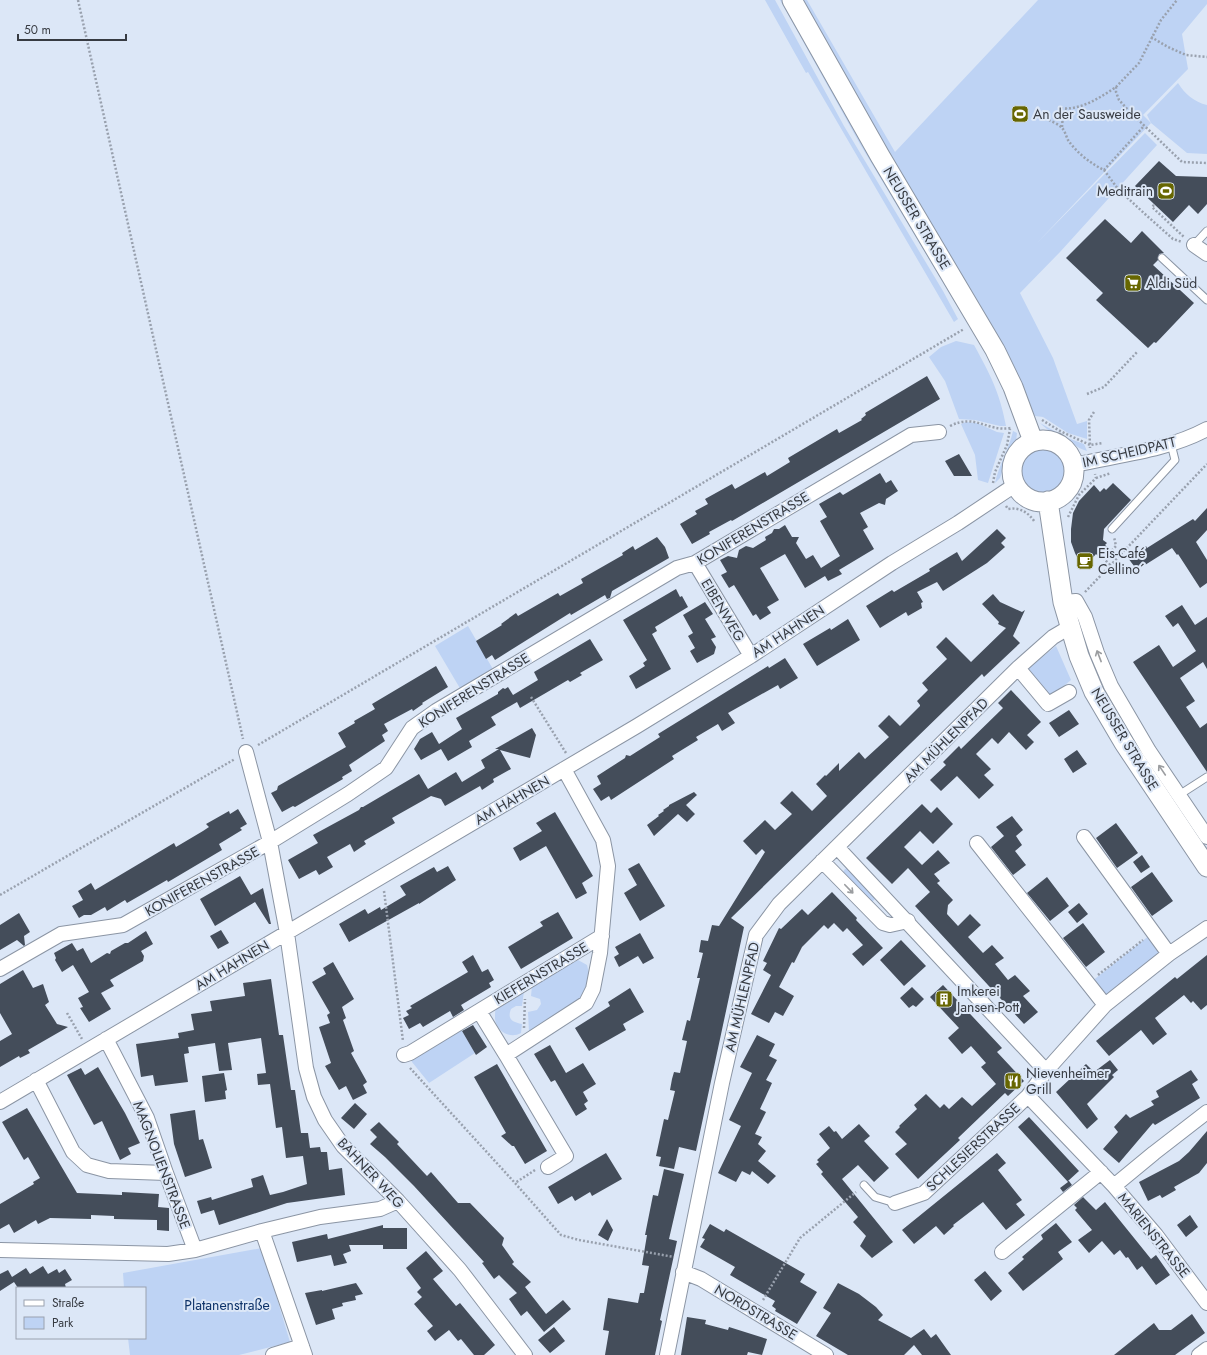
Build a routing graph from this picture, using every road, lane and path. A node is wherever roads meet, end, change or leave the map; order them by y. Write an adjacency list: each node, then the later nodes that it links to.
1 (78, 0): 43 (path)
2 (792, 0): 27 (main road, NEUSSER STRASSE)
3 (1177, 0): 4 (path)
4 (1151, 37): 5 (path); 6 (path)
5 (1207, 57)
6 (1116, 87): 8 (path); 10 (path)
7 (1061, 108): 8 (path)
8 (1068, 109): 11 (path)
9 (1049, 120): 11 (path)
10 (1144, 126): 12 (path); 13 (path)
11 (1062, 128): 13 (path)
12 (1207, 163)
13 (1104, 170): 16 (path)
14 (1154, 205): 16 (path)
15 (1207, 231): 16 (lane)
16 (1194, 245): 17 (street)
17 (1207, 254)
18 (1162, 258): 19 (lane)
19 (1207, 300)
20 (968, 327): 43 (path)
21 (1138, 351): 22 (path)
22 (1086, 394)
23 (1094, 412): 28 (path)
24 (1010, 428): 26 (path)
25 (1207, 429): 29 (street, IM SCHEIDPATT)
26 (939, 432): 35 (street, KONIFERENSTRASSE)
27 (1033, 441): 31 (main road); 32 (main road)
28 (1104, 443)
29 (1170, 444): 31 (street, IM SCHEIDPATT); 34 (lane)
30 (1207, 464): 36 (path)
31 (1074, 465): 33 (main road)
32 (1014, 485): 33 (main road); 39 (street, AM HAHNEN)
33 (1048, 502): 37 (main road, NEUSSER STRASSE)
34 (1112, 529): 36 (path)
35 (694, 563): 39 (street, EIBENWEG); 49 (street, KONIFERENSTRASSE)
36 (1110, 565): 37 (path)
37 (1070, 601): 38 (main road, NEUSSER STRASSE); 46 (street, NEUSSER STRASSE, one-way to 37)
38 (1070, 627): 40 (street, AM MÜHLENPFAD); 53 (main road, NEUSSER STRASSE)
39 (751, 656): 44 (street, AM HAHNEN)
40 (1018, 668): 41 (street); 51 (street, AM MÜHLENPFAD)
41 (1069, 692)
42 (531, 697): 44 (path)
43 (246, 752): 49 (street, BAHNER WEG); 54 (path)
44 (568, 767): 60 (street, AM HAHNEN); 61 (street, KIEFERNSTRASSE)
45 (1207, 777): 46 (lane)
46 (1179, 795): 48 (street, NEUSSER STRASSE)
47 (1084, 837): 59 (street)
48 (1207, 837)
49 (270, 842): 60 (street, BAHNER WEG); 63 (street, KONIFERENSTRASSE)
50 (977, 843): 65 (street)
51 (837, 847): 52 (street, AM MÜHLENPFAD); 55 (street)
52 (822, 861): 56 (street, one-way to 56); 90 (street, AM MÜHLENPFAD)
53 (1207, 867)
54 (0, 895)
55 (884, 896): 56 (street); 57 (street)
56 (869, 910): 57 (street)
57 (908, 921): 74 (street)
58 (1207, 928): 62 (street, SCHLESIERSTRASSE)
59 (1153, 932): 62 (street); 65 (path)
60 (287, 933): 69 (street, AM HAHNEN); 84 (street, BAHNER WEG)
61 (602, 936): 64 (street, KIEFERNSTRASSE); 70 (street, KIEFERNSTRASSE)
62 (1169, 954): 66 (street, SCHLESIERSTRASSE)
63 (0, 968)
64 (526, 982): 67 (street, KIEFERNSTRASSE); 70 (path)
65 (1088, 983): 66 (street)
66 (1105, 1005): 74 (street, SCHLESIERSTRASSE)
67 (479, 1011): 72 (street, KIEFERNSTRASSE); 73 (street, KIEFERNSTRASSE)
68 (67, 1013): 71 (path)
69 (106, 1039): 71 (street, AM HAHNEN); 81 (street, MAGNOLIENSTRASSE)
70 (523, 1044): 73 (street, KIEFERNSTRASSE)
71 (88, 1050): 75 (street, AM HAHNEN)
72 (404, 1055)
73 (506, 1055): 79 (street, KIEFERNSTRASSE)
74 (1046, 1071): 76 (street, SCHLESIERSTRASSE)
75 (36, 1080): 77 (street, AM HAHNEN); 81 (street)
76 (1028, 1096): 80 (street, MARIENSTRASSE); 85 (street, SCHLESIERSTRASSE)
77 (0, 1102)
78 (1207, 1112): 83 (street, MARIENSTRASSE)
79 (548, 1167): 90 (path)
80 (1101, 1172): 83 (street, MARIENSTRASSE); 89 (street)
81 (166, 1173): 88 (street, MAGNOLIENSTRASSE)
82 (864, 1185): 85 (lane); 92 (path)
83 (1114, 1186): 91 (street, MARIENSTRASSE)
84 (398, 1201): 86 (street); 96 (street, BAHNER WEG)
85 (895, 1203)
86 (262, 1230): 88 (street); 94 (street)
87 (0, 1250): 88 (street)
88 (195, 1250)
89 (1002, 1252)
90 (685, 1266): 92 (street, NORDSTRASSE); 97 (street, AM MÜHLENPFAD)
91 (1207, 1303)
92 (756, 1313): 98 (street, NORDSTRASSE)
93 (1207, 1349): 99 (street)
94 (304, 1350): 95 (street)
95 (273, 1355)
96 (525, 1355)
97 (667, 1355)
98 (826, 1355)
99 (1199, 1355)

